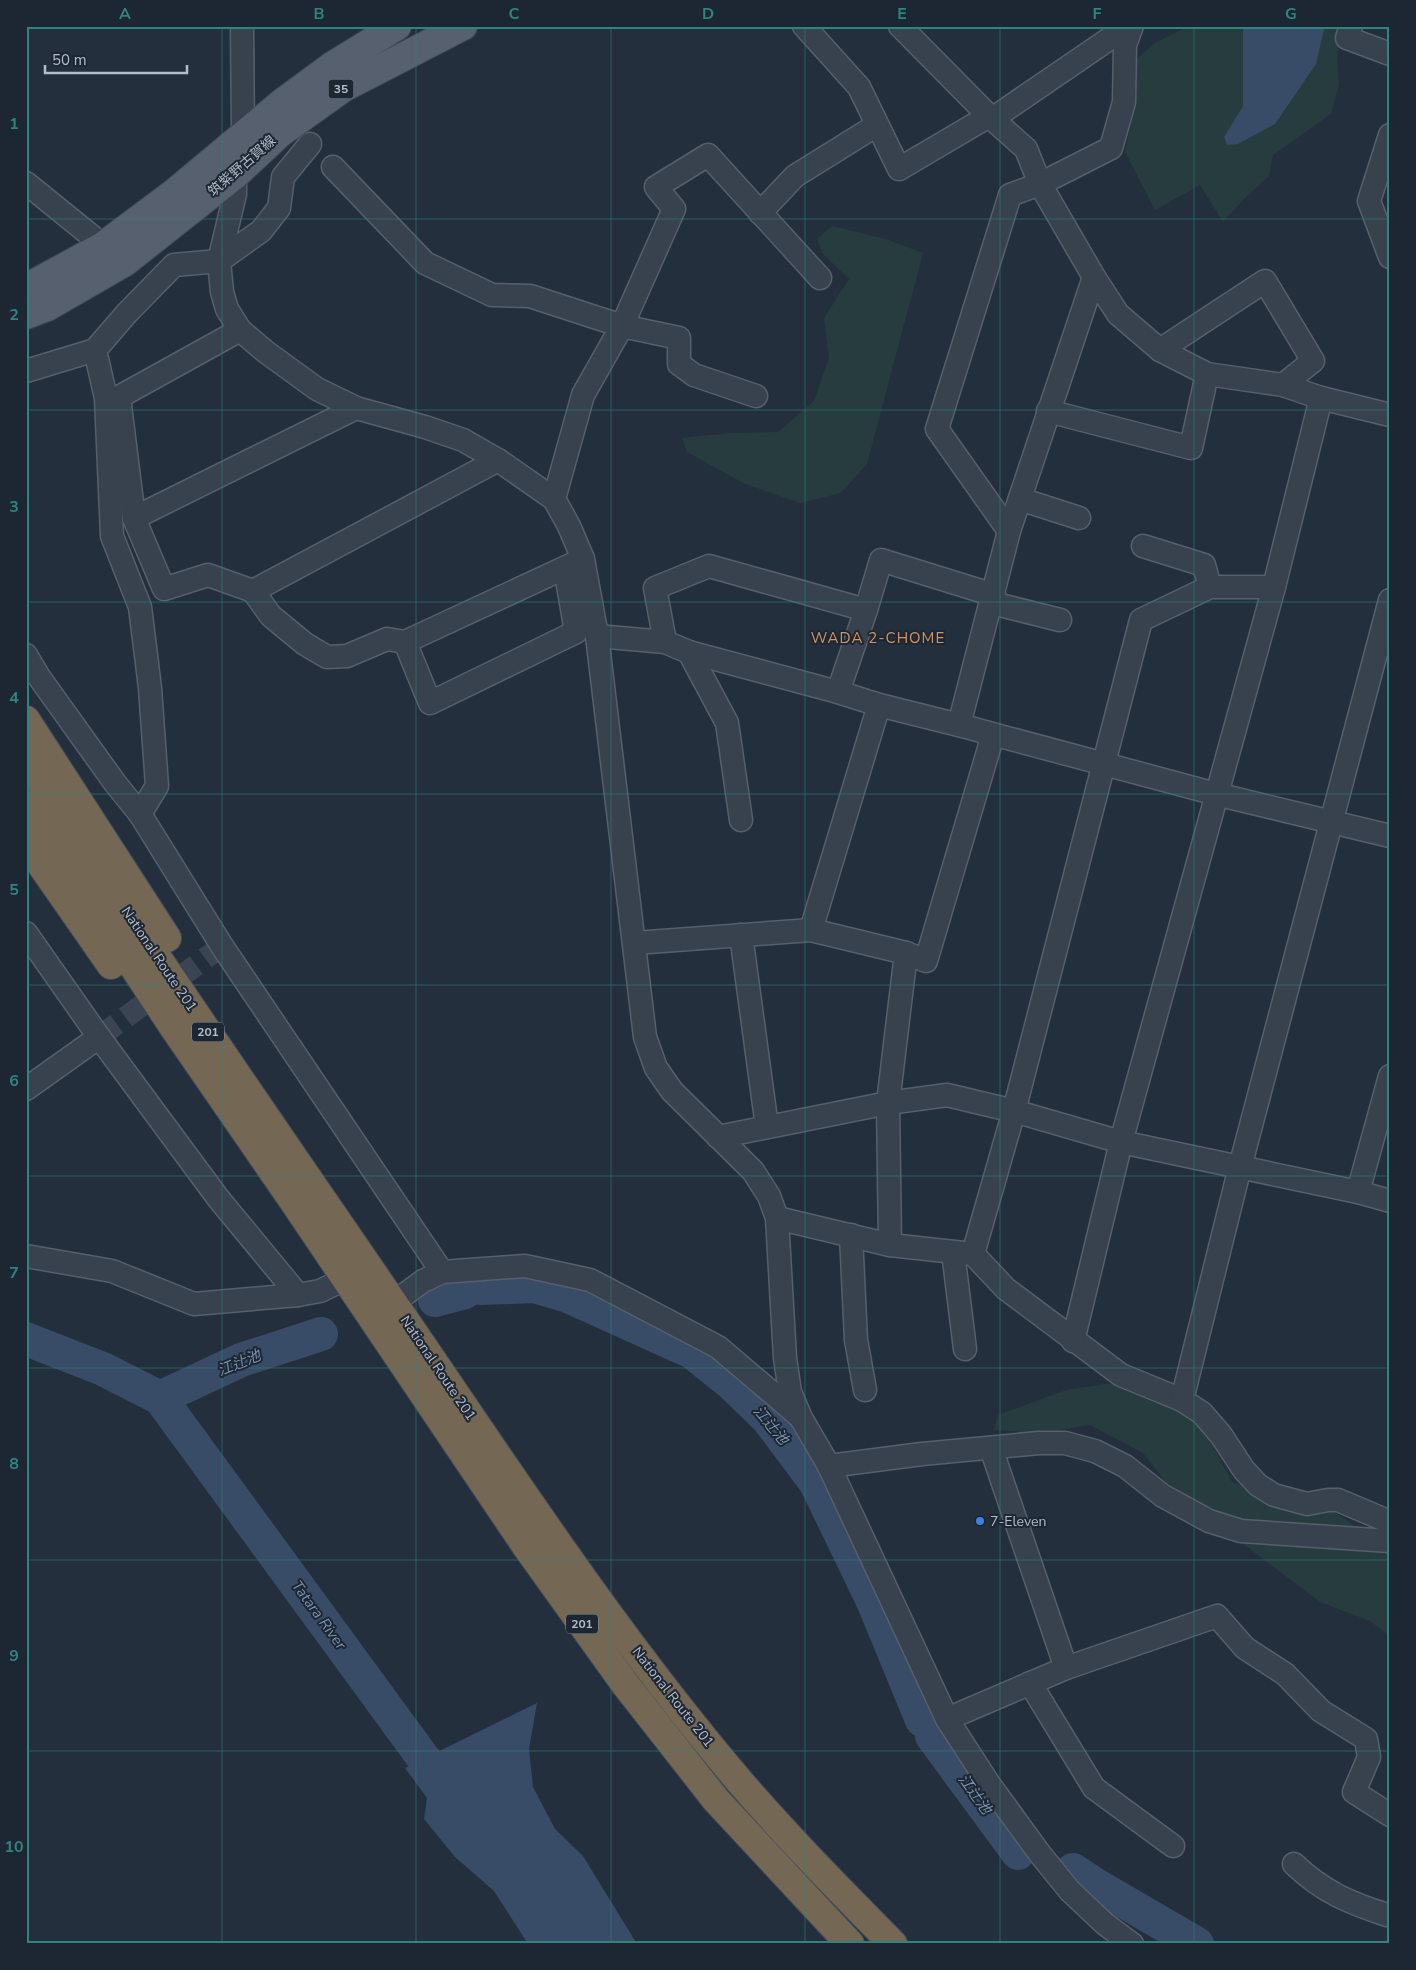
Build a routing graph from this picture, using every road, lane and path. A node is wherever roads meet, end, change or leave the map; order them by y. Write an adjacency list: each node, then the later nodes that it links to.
1 (242, 26): 11 (street)
2 (398, 26): 11 (main road, 筑紫野古賀線 / 35)
3 (463, 26): 15 (main road, 筑紫野古賀線 / 35)
4 (804, 26): 10 (street)
5 (1130, 26): 9 (street); 17 (street)
6 (1351, 26): 8 (street)
7 (909, 29): 9 (street)
8 (1390, 54)
9 (991, 117): 10 (street); 17 (street)
10 (877, 125): 18 (street)
11 (243, 134): 15 (street); 19 (main road, 筑紫野古賀線 / 35)
12 (1390, 135): 20 (street)
13 (310, 144): 21 (street)
14 (333, 167): 26 (street)
15 (235, 175): 19 (main road, 筑紫野古賀線 / 35); 21 (street)
16 (26, 183): 19 (street)
17 (1040, 184): 23 (street); 43 (street)
18 (760, 213): 22 (street); 26 (street)
19 (114, 254): 24 (main road, 筑紫野古賀線 / 35); 25 (main road, 筑紫野古賀線 / 35)
20 (1390, 257)
21 (218, 260): 27 (street); 28 (street)
22 (820, 278)
23 (1094, 278): 29 (street); 36 (street)
24 (26, 288)
25 (26, 315)
26 (622, 326): 33 (street); 39 (street)
27 (240, 330): 35 (street); 41 (street)
28 (95, 350): 30 (street); 67 (street)
29 (1160, 350): 31 (street); 32 (street)
30 (26, 370)
31 (1207, 374): 32 (street); 36 (street)
32 (1283, 385): 34 (street)
33 (756, 396)
34 (1321, 398): 37 (street); 47 (street)
35 (356, 408): 38 (street); 41 (street)
36 (1048, 411): 40 (street)
37 (1390, 415)
38 (498, 460): 39 (street); 48 (street)
39 (554, 499): 45 (street)
40 (1020, 499): 42 (street); 43 (street)
41 (134, 518): 48 (street)
42 (1079, 518)
43 (1009, 532): 49 (street)
44 (1143, 546): 46 (street)
45 (574, 564): 53 (street); 54 (street); 54 (street)
46 (1210, 586): 47 (street); 64 (street)
47 (1274, 587): 65 (street)
48 (254, 591): 54 (street)
49 (993, 599): 51 (street); 52 (street); 61 (street)
50 (1390, 600): 69 (street)
51 (866, 610): 55 (street); 58 (street)
52 (1060, 620)
53 (597, 636): 55 (street); 75 (street)
54 (405, 642)
55 (665, 642): 56 (street)
56 (689, 652): 58 (street); 68 (street)
57 (26, 655): 67 (street)
58 (838, 692): 59 (street)
59 (879, 705): 61 (street); 72 (street)
60 (26, 720): 89 (highway, 201)
61 (959, 725): 62 (street)
62 (993, 735): 64 (street); 76 (street)
63 (26, 759): 89 (highway, National Route 201 / 201)
64 (1103, 764): 65 (street); 81 (street)
65 (1216, 794): 69 (street); 84 (street)
66 (26, 804): 88 (highway, National Route 201 / 201)
67 (140, 814): 95 (street)
68 (741, 820)
69 (1330, 823): 70 (street); 85 (street)
70 (1390, 836)
71 (26, 843): 88 (highway, 201)
72 (811, 930): 74 (street); 76 (street)
73 (26, 933): 77 (street)
74 (741, 935): 75 (street); 82 (street)
75 (634, 943): 83 (street)
76 (906, 953): 80 (street)
77 (99, 1037): 79 (street); 97 (street)
78 (1390, 1076): 86 (street)
79 (26, 1089)
80 (888, 1103): 81 (street); 82 (street); 92 (street)
81 (1014, 1111): 84 (street); 93 (street)
82 (766, 1127): 83 (street)
83 (718, 1137): 90 (street)
84 (1121, 1142): 85 (street); 99 (street)
85 (1240, 1167): 86 (street); 102 (street)
86 (1358, 1192): 87 (street)
87 (1390, 1201)
88 (294, 1202): 96 (highway, National Route 201 / 201)
89 (328, 1207): 98 (highway, National Route 201 / 201)
90 (777, 1218): 91 (street); 103 (street)
91 (851, 1235): 92 (street); 101 (street)
92 (890, 1245): 93 (street)
93 (963, 1253): 99 (street); 100 (street)
94 (26, 1256): 97 (street)
95 (442, 1272): 98 (street); 103 (street)
96 (345, 1279): 97 (street); 115 (highway, National Route 201 / 201)
97 (298, 1295)
98 (393, 1303): 116 (highway, National Route 201 / 201)
99 (1073, 1341): 102 (street)
100 (966, 1349)
101 (865, 1390)
102 (1182, 1400): 106 (street)
103 (801, 1418): 105 (street)
104 (990, 1448): 105 (street); 107 (street); 108 (street)
105 (829, 1466): 110 (street)
106 (1390, 1522)
107 (1390, 1541)
108 (1066, 1668): 109 (street); 111 (street)
109 (1030, 1684): 110 (street); 112 (street)
110 (947, 1719): 117 (street)
111 (1390, 1815)
112 (1173, 1846)
113 (1294, 1864): 114 (street)
114 (1389, 1910)
115 (850, 1944)
116 (893, 1944)
117 (1132, 1944)

